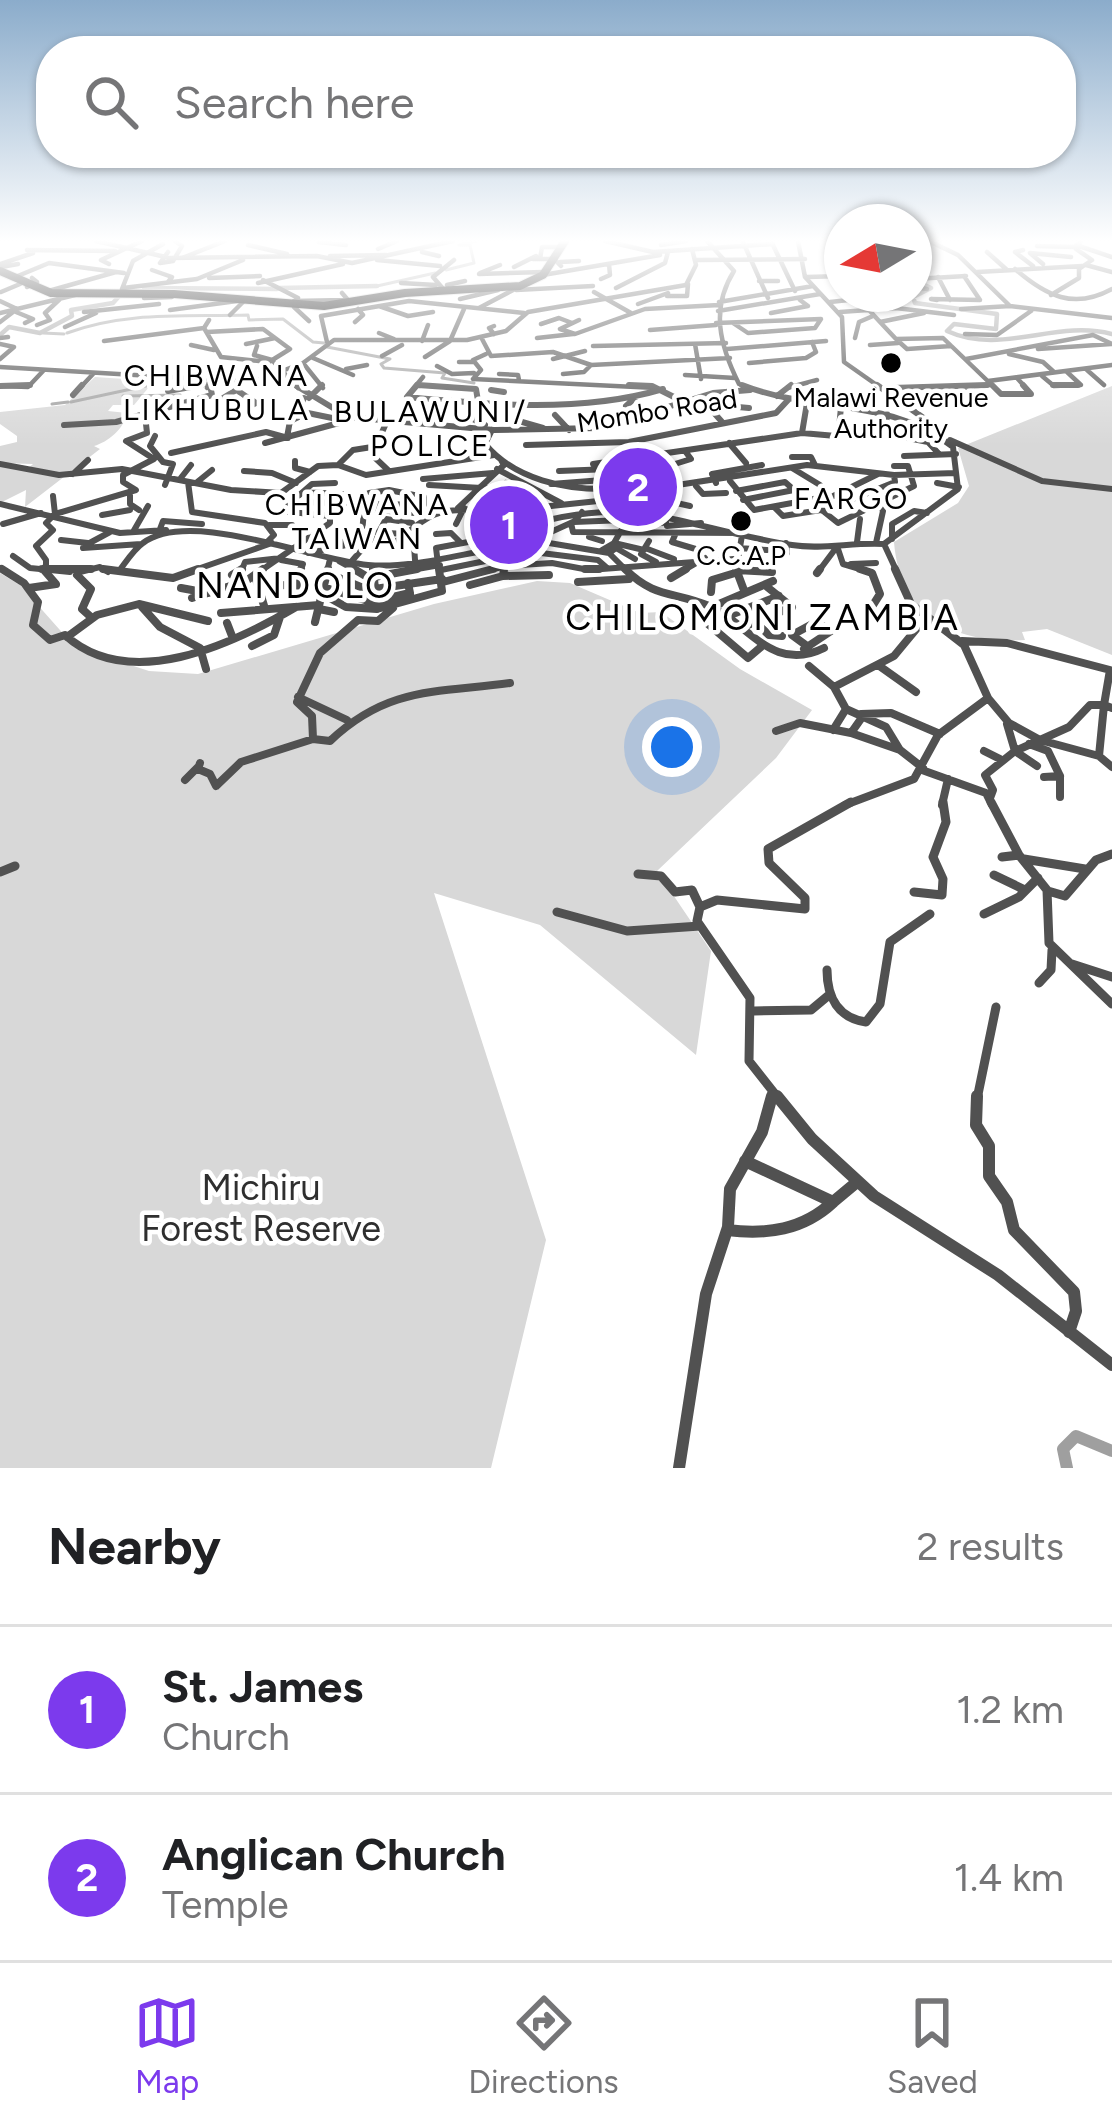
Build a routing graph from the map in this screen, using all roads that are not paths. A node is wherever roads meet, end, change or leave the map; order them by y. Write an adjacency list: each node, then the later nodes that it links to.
1 (16, 310): 2 (street); 30 (street); 48 (street); 59 (street)
2 (20, 310)
3 (52, 310): 52 (street)
4 (127, 310): 25 (street)
5 (170, 310): 6 (street)
6 (176, 310)
7 (205, 310): 57 (street)
8 (234, 310): 36 (street)
9 (296, 310): 43 (street)
10 (341, 310): 43 (street)
11 (358, 310): 46 (street)
12 (374, 310): 37 (street)
13 (388, 310): 14 (street)
14 (433, 310): 15 (street); 39 (street); 44 (street)
15 (437, 310)
16 (458, 310): 39 (street)
17 (485, 310): 28 (street)
18 (499, 310): 28 (street)
19 (543, 310): 41 (street)
20 (624, 310): 34 (street)
21 (681, 310): 34 (street)
22 (718, 310): 51 (street)
23 (789, 310): 31 (street)
24 (1025, 310): 26 (street)
25 (96, 311): 27 (street); 54 (street)
26 (1031, 311): 42 (street); 62 (street)
27 (84, 312)
28 (502, 312): 41 (street)
29 (840, 312): 32 (street); 155 (street)
30 (0, 313)
31 (771, 313)
32 (868, 313): 33 (street); 47 (street); 66 (street)
33 (924, 313): 38 (street); 47 (street)
34 (632, 314): 61 (street)
35 (815, 314): 40 (street); 49 (street); 49 (street)
36 (230, 315)
37 (375, 315)
38 (954, 315)
39 (451, 316): 45 (street); 73 (street)
40 (827, 316)
41 (520, 317): 64 (street)
42 (1112, 318)
43 (319, 319): 72 (street)
44 (417, 319)
45 (468, 319)
46 (355, 322)
47 (880, 322): 71 (street)
48 (25, 323)
49 (733, 323): 51 (street)
50 (541, 324): 61 (street)
51 (716, 324): 58 (street); 81 (street)
52 (37, 325)
53 (428, 326): 69 (street)
54 (65, 327)
55 (476, 328): 64 (street)
56 (400, 329): 75 (street)
57 (205, 330): 63 (street); 68 (street); 85 (street)
58 (650, 330)
59 (0, 331): 115 (street)
60 (379, 333): 75 (street)
61 (573, 334): 65 (street)
62 (965, 334)
63 (277, 337): 76 (street); 105 (street)
64 (478, 338): 73 (street); 89 (street)
65 (537, 338)
66 (853, 339)
67 (386, 340): 72 (street); 75 (street); 75 (street)
68 (104, 341)
69 (422, 341): 73 (street); 75 (street)
70 (826, 341): 74 (street)
71 (898, 341): 78 (street); 96 (street)
72 (327, 342): 91 (street)
73 (450, 342): 88 (street)
74 (812, 342): 83 (street); 98 (street)
75 (401, 343)
76 (246, 344)
77 (694, 344): 80 (street); 81 (street); 97 (street)
78 (870, 345)
79 (257, 346): 105 (street)
80 (593, 346)
81 (727, 346): 83 (street); 94 (street)
82 (1050, 346): 82 (street); 87 (street)
83 (742, 348): 98 (street)
84 (193, 350): 85 (street)
85 (214, 350): 105 (street)
86 (585, 351): 93 (street)
87 (1011, 352): 96 (street); 102 (street)
88 (436, 353): 90 (street); 92 (street)
89 (486, 354): 93 (street); 100 (street)
90 (447, 356)
91 (312, 357): 103 (street); 111 (street)
92 (425, 357)
93 (564, 357): 95 (street); 107 (street)
94 (730, 358): 97 (street); 127 (street)
95 (553, 359)
96 (965, 359): 135 (street)
97 (698, 361): 101 (street); 130 (street)
98 (778, 361): 112 (street)
99 (459, 362): 100 (street)
100 (473, 362): 118 (street)
101 (652, 362): 107 (street); 140 (street)
102 (1043, 362): 113 (street); 122 (street)
103 (303, 363): 105 (street); 153 (street)
104 (77, 364): 116 (street)
105 (276, 365): 137 (street); 153 (street)
106 (367, 365): 111 (street)
107 (591, 365): 120 (street)
108 (1112, 365): 114 (street)
109 (437, 366): 118 (street)
110 (45, 369): 115 (street); 115 (street); 116 (street)
111 (344, 369): 123 (street)
112 (784, 369)
113 (1065, 369): 114 (street); 122 (street); 124 (street)
114 (1086, 369): 129 (street)
115 (0, 371)
116 (69, 371): 117 (street)
117 (94, 373): 133 (street); 147 (street)
118 (476, 373): 134 (street)
119 (499, 374): 132 (street)
120 (563, 374)
121 (685, 374): 130 (street)
122 (1055, 374): 124 (street)
123 (353, 375)
124 (1041, 375): 128 (street)
125 (1112, 376): 129 (street)
126 (423, 377): 138 (street)
127 (735, 378): 130 (street); 145 (street)
128 (1017, 378): 135 (street); 135 (street)
129 (1096, 378): 139 (street)
130 (701, 379)
131 (817, 380): 151 (street)
132 (517, 381): 134 (street); 140 (street)
133 (220, 382): 136 (street); 137 (street)
134 (500, 383): 150 (street)
135 (989, 383): 141 (street)
136 (209, 384): 146 (street); 164 (street)
137 (240, 385): 152 (street); 159 (street)
138 (416, 385): 156 (street); 156 (street)
139 (1104, 385)
140 (648, 386): 143 (street)
141 (967, 387): 142 (street); 155 (street)
142 (892, 388)
143 (663, 389): 148 (street); 158 (street)
144 (491, 390): 150 (street)
145 (747, 391): 151 (street); 158 (street); 161 (street)
146 (168, 392)
147 (74, 395)
148 (635, 395): 150 (street); 169 (street)
149 (290, 396): 153 (street)
150 (504, 396): 156 (street)
151 (777, 396): 154 (street)
152 (223, 398)
153 (307, 398): 162 (street); 171 (street)
154 (789, 399): 157 (street); 166 (street, Mombo Road)
155 (897, 401): 168 (street)
156 (476, 402): 177 (street)
157 (807, 403): 160 (street); 182 (street)
158 (687, 404): 169 (street)
159 (252, 405)
160 (841, 406): 163 (street); 182 (street)
161 (749, 408): 166 (street); 173 (street)
162 (317, 414): 170 (street); 184 (street)
163 (887, 414): 168 (street); 194 (street)
164 (145, 415): 175 (street); 218 (street)
165 (555, 416): 179 (street)
166 (758, 416): 173 (street, Mombo Road)
167 (505, 417): 181 (street)
168 (914, 417): 195 (street); 248 (street)
169 (640, 418): 174 (street)
170 (344, 420): 171 (street); 184 (street)
171 (356, 420): 172 (street)
172 (387, 421): 177 (street); 190 (street)
173 (723, 423): 186 (street, Mombo Road)
174 (618, 424): 179 (street); 186 (street)
175 (64, 425)
176 (279, 427): 180 (street)
177 (490, 428): 178 (street); 199 (street)
178 (509, 430): 181 (street); 185 (street)
179 (570, 430): 181 (street)
180 (264, 432): 184 (street); 193 (street)
181 (546, 432)
182 (802, 433): 187 (street)
183 (155, 436): 237 (street)
184 (288, 437): 188 (street)
185 (514, 440)
186 (629, 442): 189 (street, Mombo Road)
187 (728, 442): 191 (street); 209 (street)
188 (266, 443)
189 (526, 445)
190 (373, 447): 212 (street); 221 (street)
191 (708, 447): 192 (street); 202 (street)
192 (685, 452): 196 (street); 208 (street)
193 (170, 453)
194 (939, 454): 195 (street); 197 (street)
195 (956, 454): 228 (street)
196 (664, 455): 207 (street); 208 (street)
197 (915, 455): 198 (street); 210 (street)
198 (904, 456)
199 (497, 457): 205 (street); 222 (street); 242 (street)
200 (792, 457): 214 (street)
201 (839, 457): 224 (street)
202 (717, 458)
203 (88, 460): 234 (street)
204 (296, 461): 226 (street)
205 (445, 462): 221 (street); 229 (street)
206 (0, 464): 234 (street)
207 (593, 464)
208 (673, 464): 216 (street)
209 (746, 464)
210 (920, 464)
211 (191, 465): 237 (street)
212 (338, 465): 221 (street); 226 (street)
213 (762, 465): 240 (street)
214 (818, 466): 217 (street); 224 (street); 233 (street)
215 (636, 468): 232 (street)
216 (662, 468)
217 (792, 468): 238 (street); 271 (street)
218 (127, 470): 234 (street); 237 (street); 253 (street)
219 (212, 470): 231 (street)
220 (244, 471): 246 (street)
221 (389, 471)
222 (495, 471): 229 (street); 243 (street); 247 (street)
223 (559, 471): 232 (street)
224 (842, 471): 227 (street)
225 (894, 471): 227 (street); 230 (street); 278 (street)
226 (312, 472): 246 (street)
227 (880, 473): 278 (street)
228 (956, 473): 230 (street); 245 (street)
229 (452, 474): 243 (street)
230 (912, 474): 265 (street)
231 (203, 475): 236 (street); 237 (street)
232 (589, 476): 235 (street); 242 (street); 249 (street)
233 (827, 477)
234 (75, 478)
235 (629, 478)
236 (219, 480)
237 (178, 481): 246 (street); 283 (street)
238 (730, 481): 240 (street); 252 (street)
239 (334, 483): 246 (street)
240 (716, 483): 244 (street)
241 (937, 483): 245 (street)
242 (550, 484): 249 (street)
243 (480, 485): 251 (street); 272 (street)
244 (696, 486): 254 (street); 258 (street)
245 (959, 487): 315 (street)
246 (300, 488): 255 (street); 264 (street)
247 (535, 488): 251 (street); 267 (street)
248 (1112, 489)
249 (597, 490): 259 (street); 261 (street)
250 (637, 490): 258 (street)
251 (520, 491): 269 (street)
252 (736, 491): 262 (street); 262 (street)
253 (130, 492): 263 (street); 284 (street)
254 (726, 493)
255 (342, 494)
256 (369, 494): 275 (street)
257 (52, 496): 282 (street)
258 (663, 497): 270 (street); 293 (street)
259 (616, 499): 261 (street); 273 (street)
260 (513, 500): 280 (street)
261 (601, 500): 267 (street)
262 (743, 500): 271 (street)
263 (102, 501): 282 (street); 284 (street)
264 (291, 502): 275 (street); 329 (street)
265 (878, 502): 278 (street); 315 (street)
266 (0, 504): 279 (street)
267 (562, 504): 269 (street)
268 (148, 506): 298 (street)
269 (540, 506): 280 (street)
270 (690, 506)
271 (773, 506): 278 (street)
272 (461, 508): 275 (street); 277 (street); 292 (street)
273 (619, 509): 281 (street); 289 (street); 293 (street)
274 (375, 510): 275 (street)
275 (427, 510): 288 (street)
276 (364, 511): 303 (street)
277 (477, 511): 280 (street); 285 (street)
278 (822, 511)
279 (41, 512): 282 (street); 290 (street)
280 (503, 512): 285 (street)
281 (582, 512): 287 (street); 331 (street)
282 (53, 515): 284 (street); 342 (street)
283 (217, 516): 295 (street); 306 (street)
284 (97, 518): 297 (street)
285 (487, 520): 307 (street)
286 (860, 520): 314 (street)
287 (572, 522): 289 (street); 302 (street); 321 (street)
288 (412, 523): 299 (street); 304 (street)
289 (627, 523): 293 (street); 293 (street); 302 (street)
290 (2, 524)
291 (202, 524): 294 (street)
292 (456, 524)
293 (666, 524): 300 (street); 300 (street); 302 (street); 333 (street)
294 (160, 525): 298 (street); 301 (street)
295 (267, 525): 296 (street); 312 (street)
296 (292, 525)
297 (110, 527): 298 (street); 316 (street)
298 (139, 528)
299 (380, 530): 303 (street); 304 (street)
300 (742, 531): 319 (street); 323 (street)
301 (177, 532): 306 (street); 317 (street)
302 (621, 532): 313 (street)
303 (362, 533): 330 (street)
304 (406, 534): 311 (street)
305 (436, 534): 318 (street)
306 (234, 535): 312 (street)
307 (495, 537): 318 (street); 331 (street)
308 (595, 539): 324 (street)
309 (61, 540): 316 (street)
310 (370, 540): 311 (street); 330 (street); 336 (street)
311 (393, 541): 337 (street)
312 (270, 542): 329 (street); 349 (street)
313 (614, 542): 325 (street); 327 (street)
314 (857, 542): 315 (street); 322 (street)
315 (884, 542): 368 (street)
316 (88, 543): 317 (street)
317 (142, 543): 349 (street)
318 (461, 543): 350 (street)
319 (786, 543): 322 (street); 332 (street)
320 (414, 545): 334 (street)
321 (528, 546): 324 (street); 331 (street); 347 (street)
322 (837, 547): 340 (street); 353 (street)
323 (739, 548): 326 (street); 344 (street)
324 (588, 549): 327 (street)
325 (643, 550): 327 (street); 335 (street); 338 (street); 343 (street)
326 (766, 550)
327 (606, 552): 343 (street)
328 (13, 556): 342 (street)
329 (284, 556): 330 (street); 355 (street); 356 (street); 363 (street)
330 (333, 556): 336 (street); 352 (street); 357 (street)
331 (505, 556): 347 (street); 350 (street); 350 (street); 354 (street); 366 (street)
332 (776, 556)
333 (704, 558): 335 (street); 344 (street); 346 (street)
334 (415, 560): 337 (street); 350 (street)
335 (679, 560): 338 (street); 346 (street)
336 (351, 562): 341 (street)
337 (397, 562): 341 (street)
338 (657, 563): 343 (street)
339 (876, 563): 340 (street)
340 (850, 565): 367 (street)
341 (373, 566): 357 (street)
342 (43, 567): 351 (street); 369 (street)
343 (625, 567): 347 (street); 360 (street)
344 (735, 567): 348 (street); 361 (street); 373 (street); 374 (street)
345 (0, 568): 369 (street)
346 (693, 568): 359 (street)
347 (607, 569)
348 (719, 569)
349 (119, 571): 351 (street)
350 (441, 571): 357 (street); 364 (street); 385 (street)
351 (76, 573): 390 (street)
352 (327, 573): 371 (street); 372 (street)
353 (818, 573)
354 (549, 574)
355 (232, 575)
356 (255, 576): 375 (street); 386 (street)
357 (374, 578): 372 (street)
358 (646, 578): 360 (street)
359 (671, 578)
360 (633, 580): 362 (street); 383 (street)
361 (770, 580): 374 (street); 376 (street)
362 (578, 582)
363 (296, 583): 365 (street); 371 (street)
364 (408, 583): 372 (street); 379 (street)
365 (276, 585)
366 (470, 585)
367 (880, 587): 368 (street); 380 (street)
368 (903, 587): 378 (street)
369 (28, 588): 399 (street)
370 (182, 588): 375 (street)
371 (322, 589): 379 (street); 382 (street)
372 (375, 589): 379 (street)
373 (711, 592)
374 (745, 593): 383 (street)
375 (212, 595): 377 (street)
376 (778, 596): 389 (street); 393 (street)
377 (192, 598)
378 (910, 602): 400 (street); 406 (street)
379 (377, 605): 385 (street)
380 (873, 605)
381 (296, 607): 382 (street); 386 (street); 388 (street)
382 (319, 607): 387 (street); 392 (street)
383 (712, 607): 389 (street)
384 (134, 608): 390 (street); 391 (street); 403 (street)
385 (392, 608): 413 (street)
386 (261, 609): 395 (street); 397 (street)
387 (334, 612)
388 (280, 616): 395 (street); 401 (street)
389 (725, 617): 396 (street)
390 (92, 618): 399 (street)
391 (208, 620)
392 (315, 622)
393 (754, 622): 396 (street); 398 (street)
394 (708, 624): 402 (street)
395 (250, 629): 397 (street)
396 (738, 629): 402 (street)
397 (232, 636): 403 (street)
398 (782, 636)
399 (67, 637): 403 (street)
400 (961, 641): 409 (street); 414 (street)
401 (252, 646)
402 (761, 647): 404 (street)
403 (200, 648): 408 (street)
404 (805, 648): 404 (street); 405 (street)
405 (824, 649)
406 (878, 665): 411 (street); 412 (street)
407 (809, 666): 411 (street)
408 (206, 669)
409 (1111, 669): 415 (street)
410 (510, 683): 418 (street)
411 (834, 687): 416 (street)
412 (916, 692)
413 (298, 697): 418 (street); 424 (street)
414 (988, 698): 419 (street); 423 (street)
415 (1108, 707): 425 (street); 429 (street)
416 (846, 710): 417 (street); 420 (street)
417 (861, 715): 422 (street); 423 (street); 427 (street)
418 (348, 721): 424 (street)
419 (1007, 724): 425 (street); 426 (street)
420 (833, 730): 421 (street); 422 (street)
421 (776, 731)
422 (851, 733): 427 (street)
423 (940, 734): 433 (street)
424 (313, 739): 437 (street)
425 (1033, 741): 426 (street); 429 (street); 434 (street)
426 (1010, 748): 430 (street); 431 (street)
427 (900, 750): 433 (street)
428 (984, 751): 430 (street)
429 (1099, 757): 432 (street)
430 (1001, 760): 439 (street)
431 (1037, 766)
432 (1112, 767)
433 (922, 769): 436 (street); 454 (street)
434 (1060, 776): 435 (street); 438 (street)
435 (1044, 777)
436 (948, 779): 439 (street); 453 (street)
437 (185, 780)
438 (1060, 796)
439 (990, 798): 440 (street)
440 (1002, 816): 441 (street); 444 (street)
441 (1013, 824)
442 (1112, 854): 446 (street)
443 (1003, 856): 444 (street)
444 (1021, 857): 446 (street); 450 (street)
445 (15, 866): 447 (street)
446 (1087, 869): 451 (street)
447 (0, 872)
448 (638, 874): 454 (street)
449 (994, 875): 452 (street)
450 (1038, 878): 451 (street); 452 (street)
451 (1047, 890): 459 (street)
452 (1027, 891): 457 (street)
453 (914, 892)
454 (700, 907): 458 (street)
455 (557, 911): 458 (street)
456 (930, 914): 464 (street)
457 (984, 914)
458 (700, 926): 467 (street)
459 (1052, 948): 460 (street); 463 (street)
460 (1070, 964): 462 (street); 465 (street)
461 (827, 970): 464 (street)
462 (1112, 977)
463 (1039, 983)
464 (829, 995): 467 (street)
465 (1112, 1004)
466 (996, 1007): 473 (street)
467 (754, 1012): 468 (street)
468 (772, 1093): 469 (street); 470 (street)
469 (745, 1161): 471 (street); 472 (street)
470 (857, 1182): 471 (street); 473 (street)
471 (833, 1202): 472 (street)
472 (727, 1230): 475 (street)
473 (1069, 1332): 474 (street)
474 (1112, 1365)
475 (679, 1468)

